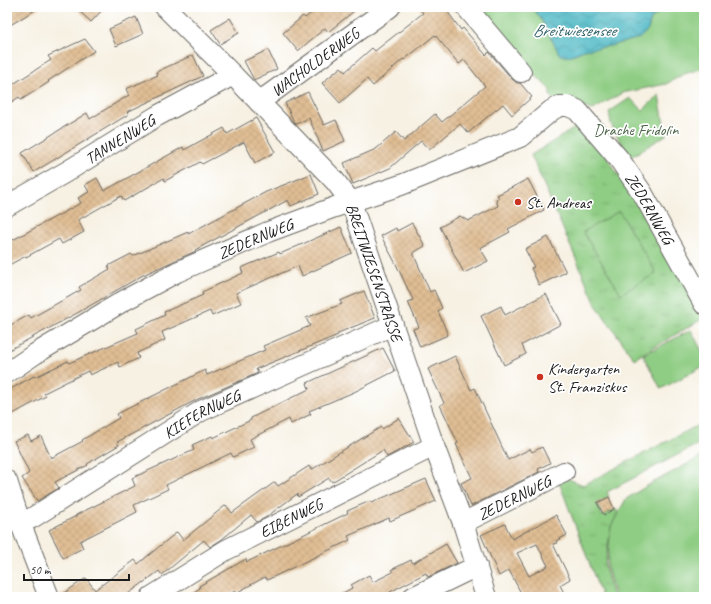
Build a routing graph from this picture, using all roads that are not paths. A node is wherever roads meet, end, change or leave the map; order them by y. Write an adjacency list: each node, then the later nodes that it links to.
1 (165, 7): 5 (street, BREITWIESENSTRASSE)
2 (390, 7): 6 (street, WACHOLDERWEG)
3 (466, 7): 4 (street)
4 (521, 72)
5 (233, 74): 6 (street, BREITWIESENSTRASSE); 8 (street, TANNENWEG)
6 (259, 102): 7 (street, BREITWIESENSTRASSE)
7 (351, 202): 9 (street, ZEDERNWEG); 10 (street, BREITWIESENSTRASSE); 11 (street, ZEDERNWEG)
8 (7, 206)
9 (704, 304)
10 (394, 325): 12 (street, BREITWIESENSTRASSE); 15 (street, KIEFERNWEG)
11 (7, 373)
12 (434, 446): 16 (street, BREITWIESENSTRASSE); 19 (street, EIBENWEG)
13 (564, 472): 16 (street, ZEDERNWEG)
14 (7, 482): 15 (street)
15 (20, 522): 18 (street)
16 (463, 523): 17 (street, BREITWIESENSTRASSE)
17 (477, 566): 20 (street); 21 (street, BREITWIESENSTRASSE)
18 (49, 597)
19 (151, 597)
20 (413, 597)
21 (486, 597)

